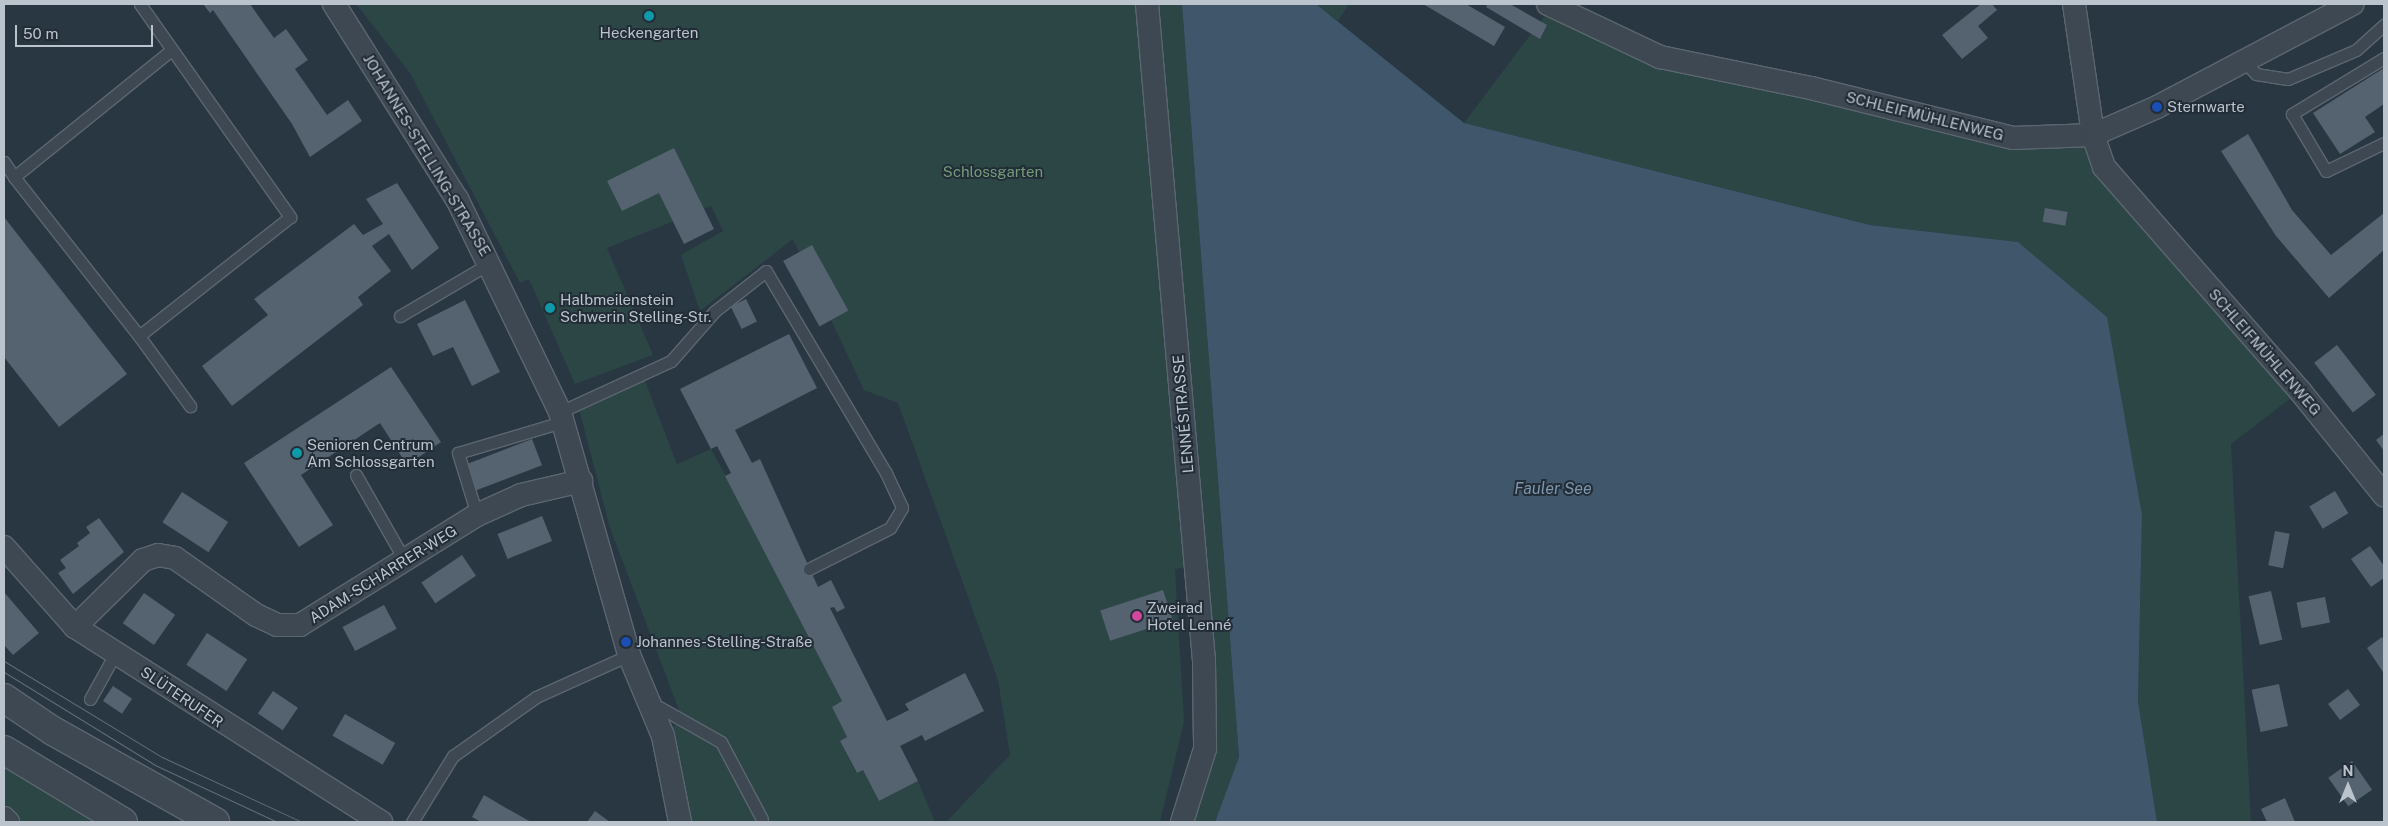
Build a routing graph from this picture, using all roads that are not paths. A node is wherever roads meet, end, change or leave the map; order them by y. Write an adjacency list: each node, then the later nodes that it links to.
1 (140, 4): 8 (lane)
2 (334, 4): 15 (street, JOHANNES-STELLING-STRASSE)
3 (1147, 4): 42 (street, LENNÉSTRASSE)
4 (1548, 4): 11 (street, SCHLEIFMÜHLENWEG)
5 (2074, 4): 11 (street)
6 (2352, 4): 10 (street)
7 (2384, 25): 10 (lane)
8 (170, 52): 14 (lane); 17 (lane)
9 (2384, 58): 12 (lane)
10 (2243, 60): 11 (street)
11 (2093, 135): 22 (street, SCHLEIFMÜHLENWEG)
12 (2384, 143)
13 (4, 162): 14 (lane)
14 (14, 177): 17 (lane)
15 (490, 262): 16 (lane); 19 (street, JOHANNES-STELLING-STRASSE)
16 (400, 316)
17 (139, 336): 18 (lane)
18 (190, 406)
19 (561, 417): 21 (street, JOHANNES-STELLING-STRASSE); 23 (lane); 26 (lane)
20 (356, 475): 25 (lane)
21 (581, 481): 23 (street, ADAM-SCHARRER-WEG); 29 (street, JOHANNES-STELLING-STRASSE)
22 (2384, 495)
23 (477, 515): 25 (street, ADAM-SCHARRER-WEG)
24 (4, 547): 27 (street, SLÜTERUFER)
25 (404, 561): 27 (street, ADAM-SCHARRER-WEG)
26 (809, 569)
27 (75, 627): 28 (street, SLÜTERUFER)
28 (116, 652): 31 (lane); 39 (street, SLÜTERUFER)
29 (629, 654): 32 (street, JOHANNES-STELLING-STRASSE); 40 (lane)
30 (4, 698): 38 (street)
31 (90, 699)
32 (652, 703): 35 (lane); 41 (street, JOHANNES-STELLING-STRASSE)
33 (4, 750): 37 (street)
34 (4, 818): 36 (street)
35 (762, 819)
36 (8, 822)
37 (123, 822)
38 (215, 822)
39 (381, 822)
40 (412, 822)
41 (680, 822)
42 (1182, 822)

